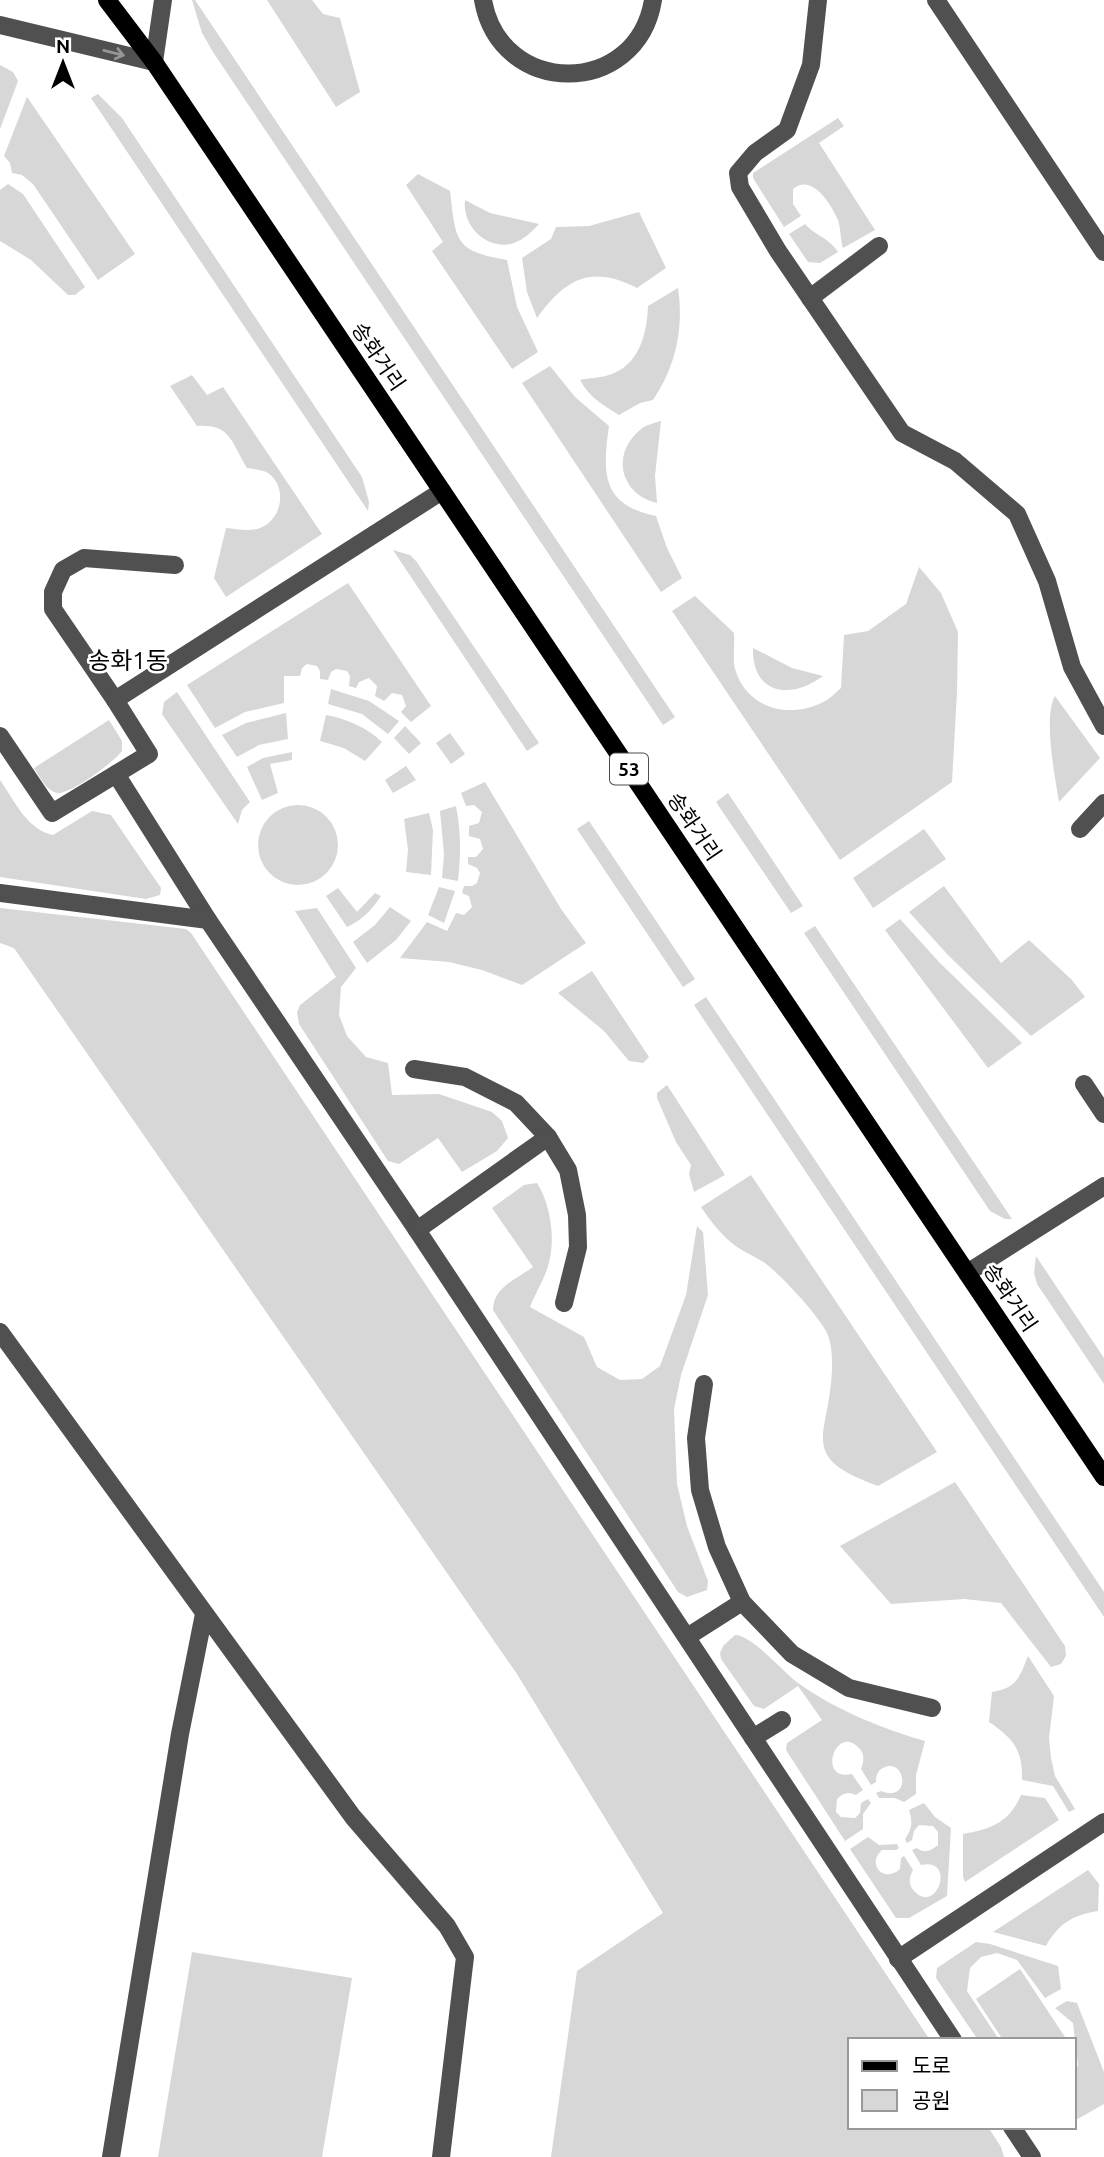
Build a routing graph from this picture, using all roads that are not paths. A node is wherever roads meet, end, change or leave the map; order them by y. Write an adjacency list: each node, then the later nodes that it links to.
1 (107, 0): 9 (main road, 송화거리 / 53)
2 (117, 0): 9 (main road, 송화거리 / 53)
3 (163, 0): 9 (street)
4 (483, 0): 5 (street)
5 (653, 0)
6 (817, 0): 12 (street)
7 (936, 0): 11 (street)
8 (0, 25): 9 (street, one-way to 9)
9 (154, 62): 13 (main road, 송화거리 / 53)
10 (879, 246): 12 (street)
11 (1104, 252)
12 (810, 298): 16 (street)
13 (442, 491): 15 (street); 29 (main road, 송화거리 / 53)
14 (175, 565): 15 (street)
15 (115, 700): 18 (street)
16 (1104, 726)
17 (0, 736): 18 (street)
18 (116, 774): 22 (street)
19 (1104, 803): 20 (street)
20 (1080, 829)
21 (0, 893): 22 (street)
22 (208, 920): 28 (street)
23 (414, 1069): 26 (street)
24 (1084, 1084): 25 (street)
25 (1104, 1114)
26 (548, 1137): 28 (street); 30 (street)
27 (1104, 1186): 29 (street)
28 (417, 1230): 36 (street)
29 (967, 1273): 33 (main road, 송화거리 / 53)
30 (564, 1303)
31 (0, 1332): 35 (street)
32 (704, 1384): 34 (street)
33 (1104, 1477)
34 (742, 1602): 36 (street); 37 (street)
35 (204, 1614): 44 (street); 45 (street)
36 (687, 1637): 39 (street)
37 (932, 1709)
38 (782, 1720): 39 (street)
39 (753, 1738): 41 (street)
40 (1104, 1822): 41 (street)
41 (898, 1959): 42 (street)
42 (952, 2038)
43 (1013, 2129): 46 (street)
44 (111, 2157)
45 (441, 2157)
46 (1032, 2157)

